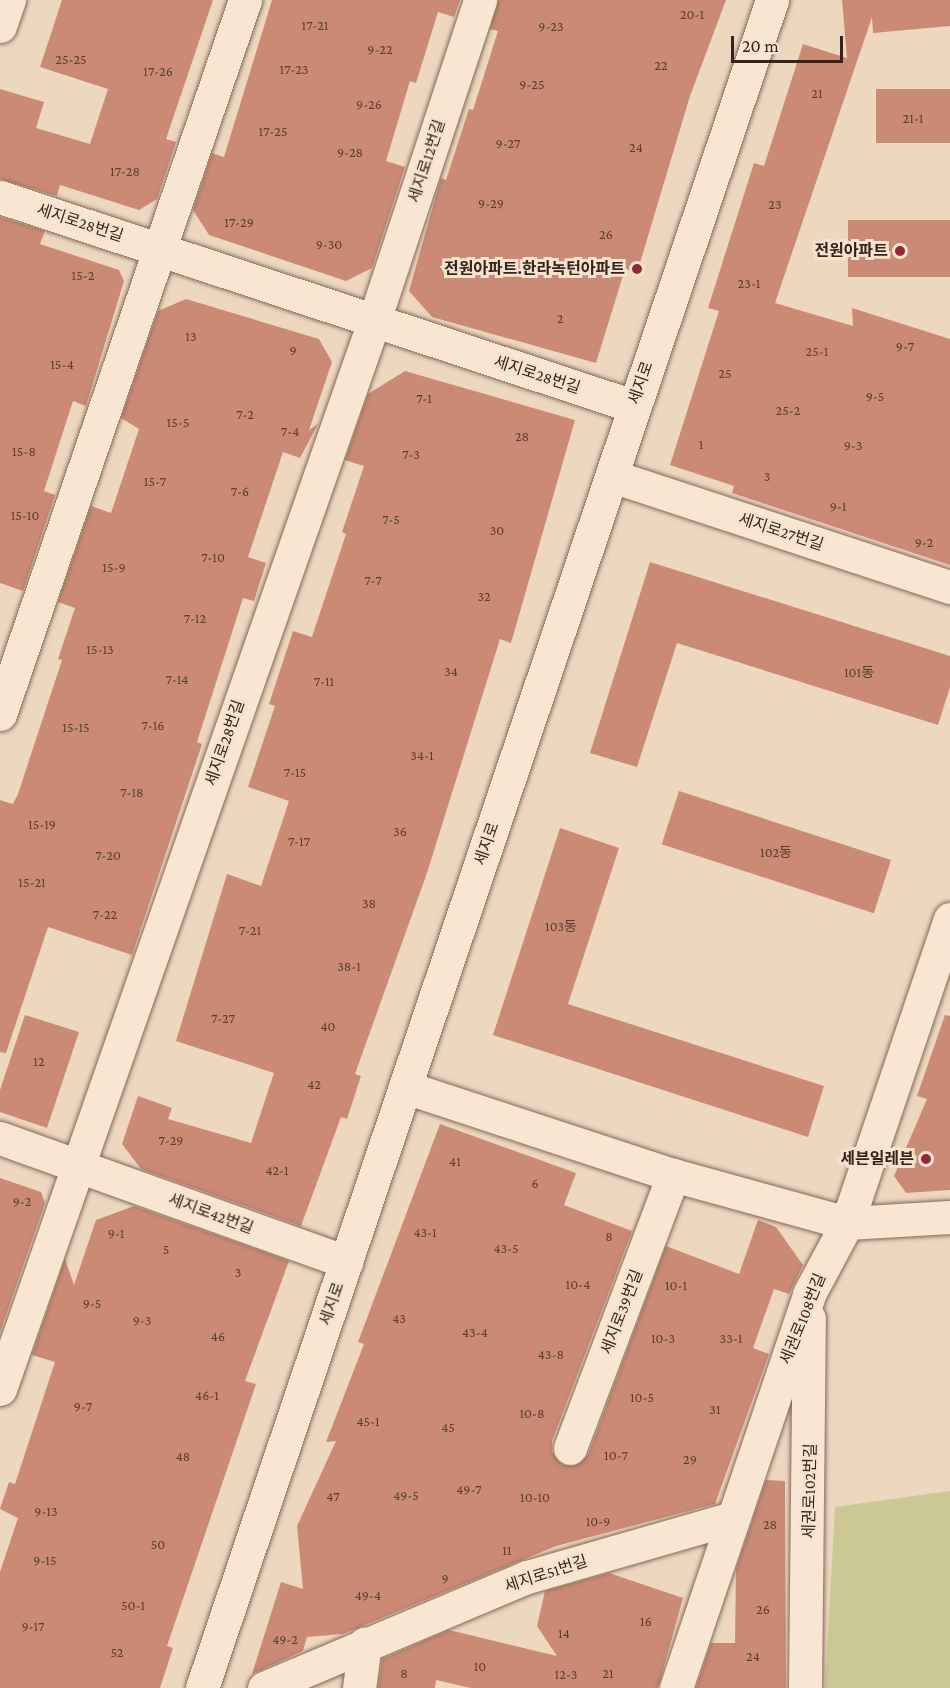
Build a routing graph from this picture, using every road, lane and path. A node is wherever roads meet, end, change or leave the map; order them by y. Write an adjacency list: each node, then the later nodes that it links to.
1 (9, 0): 5 (street)
2 (245, 0): 7 (street)
3 (480, 0): 8 (street, 세지로12번길)
4 (772, 0): 9 (street, 세지로)
5 (0, 26)
6 (0, 197): 7 (street, 세지로28번길)
7 (159, 250): 8 (street, 세지로28번길); 12 (street)
8 (374, 321): 9 (street, 세지로28번길); 16 (street, 세지로28번길)
9 (633, 406): 10 (street, 세지로)
10 (612, 476): 11 (street, 세지로27번길); 14 (street, 세지로)
11 (950, 587)
12 (0, 714)
13 (950, 919): 19 (street, 세권로108번길)
14 (405, 1087): 17 (street); 20 (street, 세지로)
15 (0, 1138): 16 (street, 세지로42번길)
16 (76, 1166): 20 (street, 세지로42번길); 22 (street)
17 (674, 1175): 19 (street); 23 (street, 세지로39번길)
18 (950, 1217): 19 (street)
19 (847, 1223): 21 (street, 세권로108번길)
20 (346, 1262): 26 (street, 세지로)
21 (809, 1294): 24 (street, 세권로108번길); 30 (street, 세권로102번길)
22 (0, 1389)
23 (570, 1448)
24 (733, 1518): 25 (street, 세지로51번길); 29 (street, 세권로108번길)
25 (365, 1643): 27 (street, 세지로51번길); 28 (street)
26 (202, 1688)
27 (264, 1688)
28 (360, 1688)
29 (676, 1688)
30 (805, 1688)

